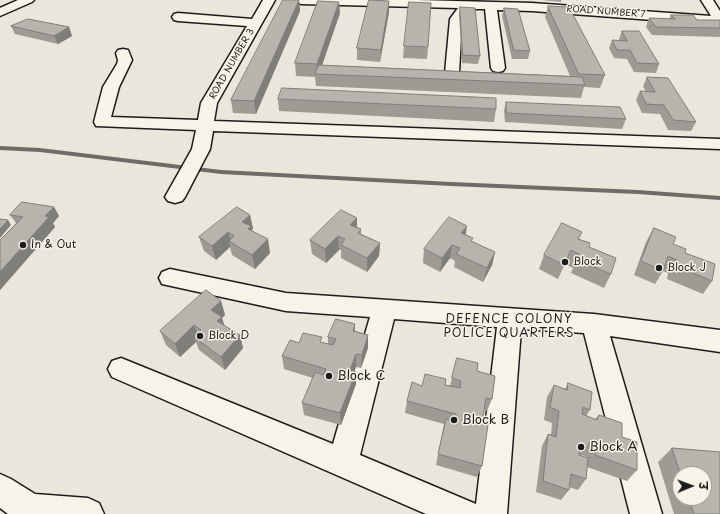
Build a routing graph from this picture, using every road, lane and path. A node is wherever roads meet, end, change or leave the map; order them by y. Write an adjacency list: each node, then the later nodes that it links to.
1 (28, 0): 7 (street)
2 (269, 0): 10 (street, ROAD NUMBER 3)
3 (300, 0): 5 (street, ROAD NUMBER 7)
4 (707, 0): 9 (street)
5 (467, 5): 6 (street, ROAD NUMBER 7); 13 (street)
6 (491, 6): 9 (street, ROAD NUMBER 7); 12 (street)
7 (0, 12)
8 (178, 18): 10 (street)
9 (720, 21)
10 (256, 23): 14 (street, ROAD NUMBER 3)
11 (123, 53): 14 (street)
12 (498, 68)
13 (452, 73)
14 (206, 125): 15 (street); 16 (street, ROAD NUMBER 3)
15 (720, 144)
16 (175, 197)
17 (170, 278): 18 (street)
18 (385, 309): 19 (street); 23 (street)
19 (510, 318): 20 (street); 28 (street)
20 (594, 324): 21 (street); 29 (street)
21 (720, 341)
22 (121, 370): 23 (street)
23 (343, 463): 27 (street)
24 (0, 490): 25 (street)
25 (34, 512): 26 (street)
26 (88, 514)
27 (464, 514)
28 (492, 514)
29 (646, 514)

